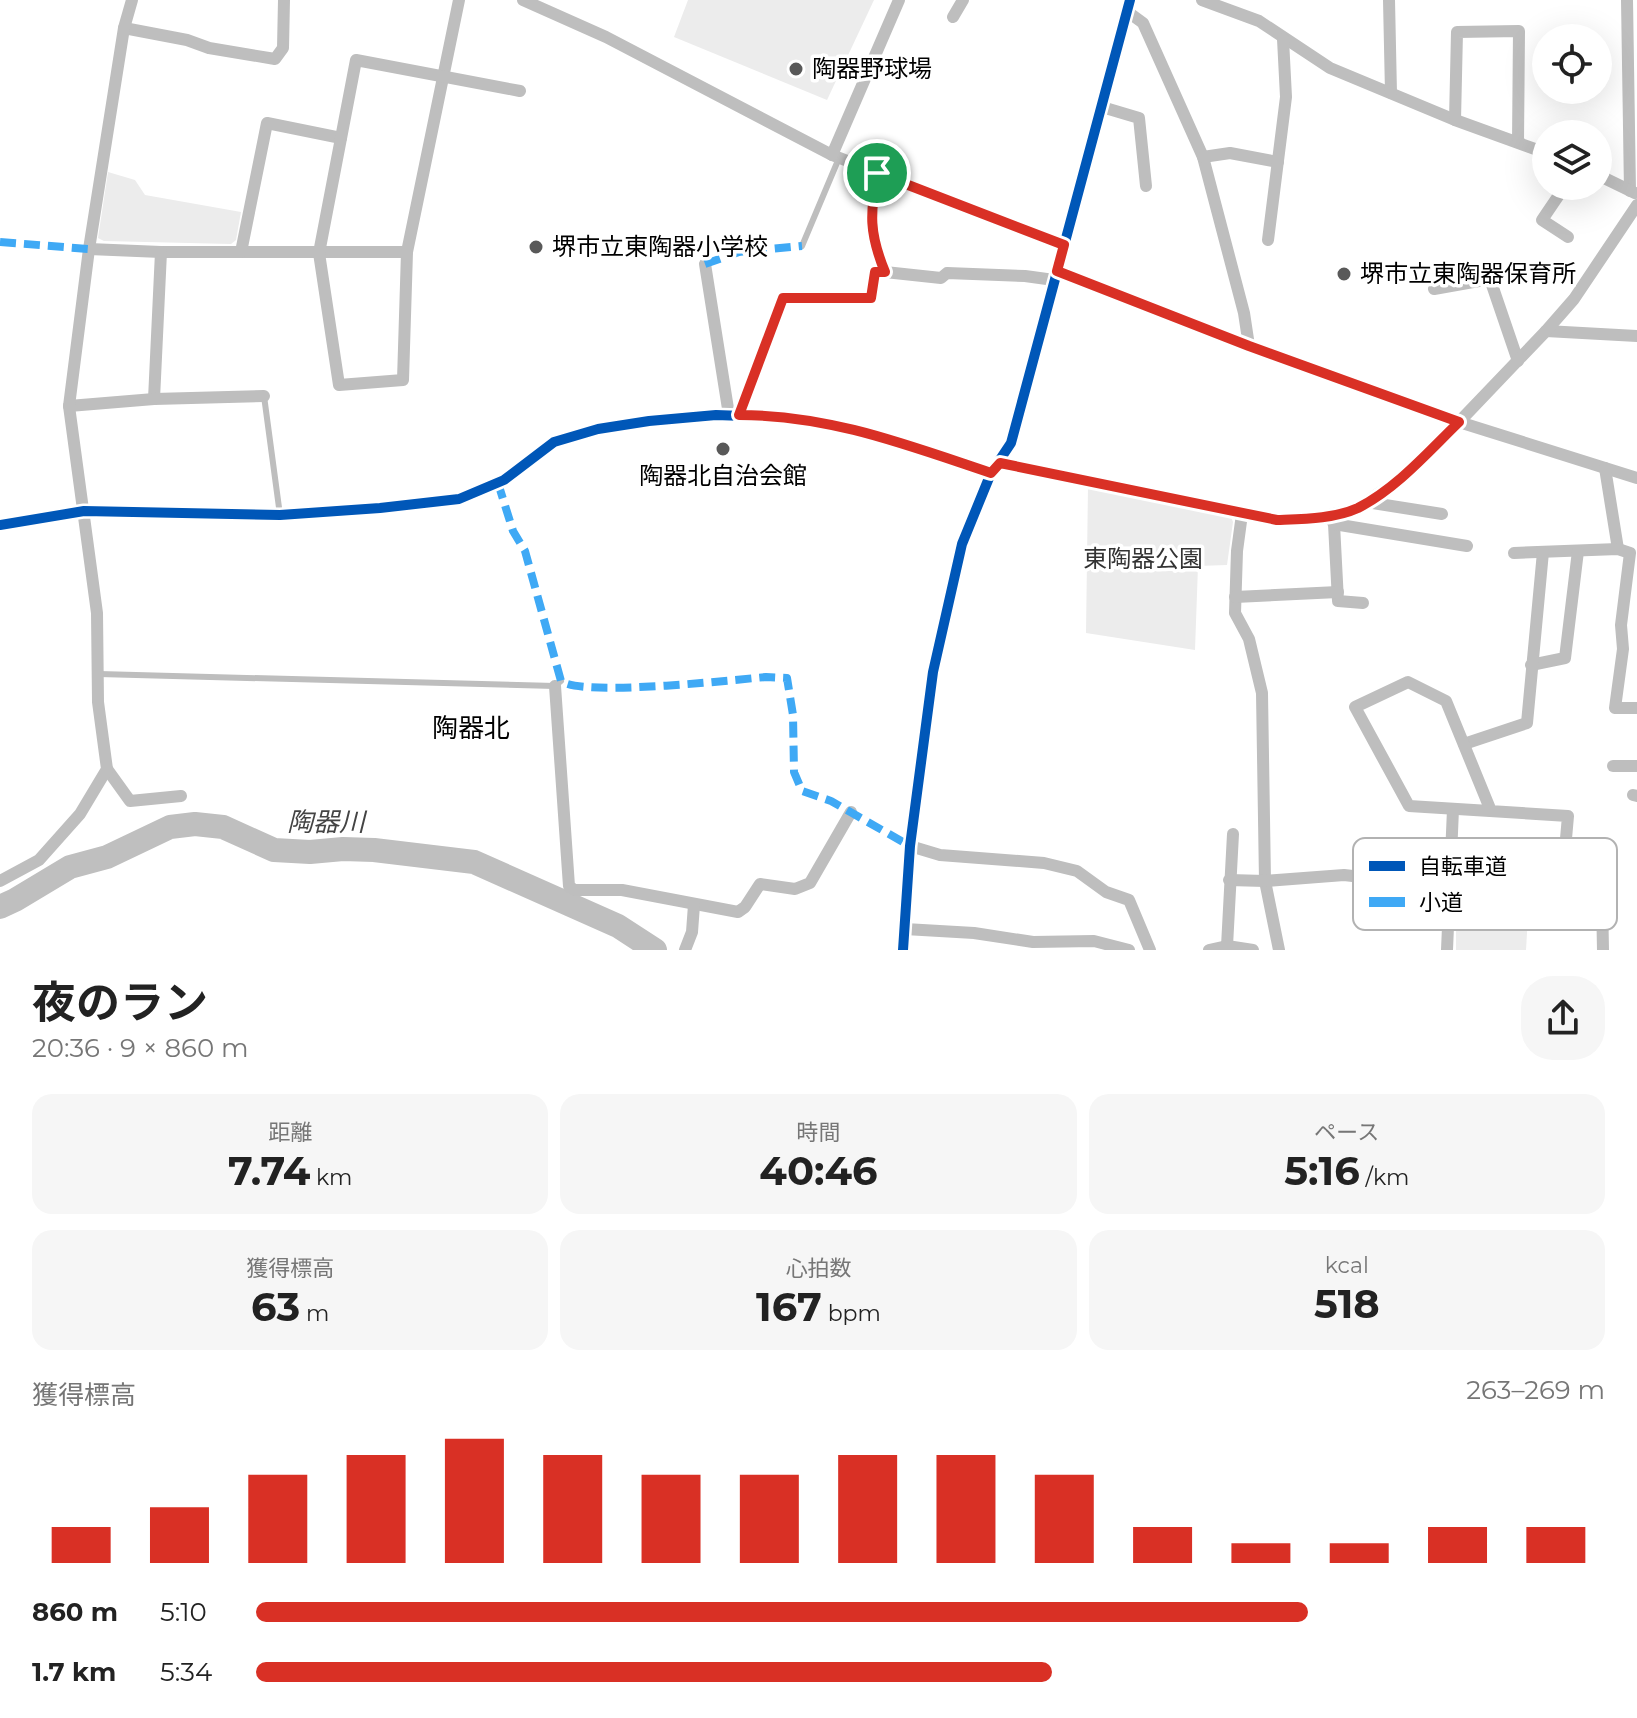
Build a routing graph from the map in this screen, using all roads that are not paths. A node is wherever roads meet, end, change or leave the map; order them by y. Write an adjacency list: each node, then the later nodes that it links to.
1 (132, 0): 13 (street)
2 (284, 0): 13 (street)
3 (459, 0): 15 (street)
4 (523, 0): 23 (street)
5 (899, 0): 23 (street)
6 (963, 0): 12 (street)
7 (1202, 0): 10 (street)
8 (1389, 0): 17 (street)
9 (1627, 0): 29 (street)
10 (1236, 5): 14 (street)
11 (1129, 6): 18 (street); 24 (street)
12 (953, 17)
13 (124, 28): 36 (street)
14 (1283, 39): 17 (street); 25 (street)
15 (444, 76): 16 (street); 20 (street); 39 (street)
16 (520, 91)
17 (1391, 93): 19 (street)
18 (1102, 107): 28 (street); 34 (street)
19 (1455, 120): 21 (street); 21 (street)
20 (341, 138): 38 (street); 40 (street)
21 (1518, 142): 22 (street)
22 (1532, 148)
23 (835, 156): 26 (street); 35 (lane)
24 (1203, 157): 25 (street); 47 (street)
25 (1278, 162): 33 (street)
26 (877, 173): 34 (street); 42 (street)
27 (1612, 182): 29 (street)
28 (1146, 186)
29 (1634, 192)
30 (1556, 200): 32 (street)
31 (1637, 205): 45 (street)
32 (1568, 237)
33 (1268, 240)
34 (1064, 245): 43 (street)
35 (802, 246)
36 (89, 249): 37 (street); 51 (street)
37 (161, 252): 38 (street); 50 (street)
38 (241, 252): 40 (street)
39 (407, 252): 40 (street); 40 (street)
40 (319, 253)
41 (705, 264): 52 (street)
42 (885, 272): 43 (street); 52 (lane)
43 (1055, 275): 47 (street); 54 (street)
44 (1434, 289): 48 (street)
45 (1546, 331): 46 (street); 48 (street)
46 (1637, 336)
47 (1249, 346): 53 (street)
48 (1518, 361): 53 (street)
49 (264, 396): 50 (street); 61 (lane)
50 (154, 399): 51 (street)
51 (69, 406): 58 (street)
52 (734, 415): 54 (street); 61 (street)
53 (1459, 422): 55 (street); 57 (street)
54 (996, 468): 59 (street); 88 (street)
55 (1605, 468): 56 (street); 65 (street)
56 (1637, 478)
57 (1366, 502): 60 (street); 62 (street)
58 (84, 511): 61 (street); 63 (street); 74 (street)
59 (1242, 514): 62 (street); 70 (street)
60 (1442, 514)
61 (280, 515)
62 (1331, 520): 64 (street); 69 (street)
63 (0, 525)
64 (1467, 546)
65 (1618, 549): 66 (street); 72 (street)
66 (1578, 551): 67 (street); 73 (street)
67 (1543, 552): 68 (street); 73 (street)
68 (1514, 553)
69 (1338, 592): 70 (street); 71 (street)
70 (1235, 597): 92 (street)
71 (1363, 603)
72 (1630, 649): 76 (street)
73 (1531, 665): 77 (street)
74 (98, 674): 75 (lane); 80 (street)
75 (558, 684): 93 (street)
76 (1637, 708)
77 (1464, 744): 82 (street); 83 (street)
78 (1613, 766): 79 (street)
79 (1637, 766)
80 (107, 769): 81 (street); 91 (street)
81 (181, 796)
82 (1453, 809): 83 (street); 86 (street)
83 (1491, 811): 87 (street)
84 (851, 812): 93 (street)
85 (1233, 834): 90 (street)
86 (1452, 838)
87 (1566, 838)
88 (910, 846): 94 (street); 101 (street)
89 (1353, 876): 92 (street)
90 (1229, 880): 92 (street); 97 (street)
91 (0, 881)
92 (1265, 881): 104 (street)
93 (694, 905): 98 (street)
94 (905, 929): 99 (street); 100 (street)
95 (1448, 930): 105 (street)
96 (1603, 930): 106 (street)
97 (1227, 946): 102 (street); 103 (street)
98 (685, 950)
99 (903, 950)
100 (1129, 950)
101 (1150, 950)
102 (1209, 950)
103 (1253, 950)
104 (1279, 950)
105 (1447, 950)
106 (1603, 950)

